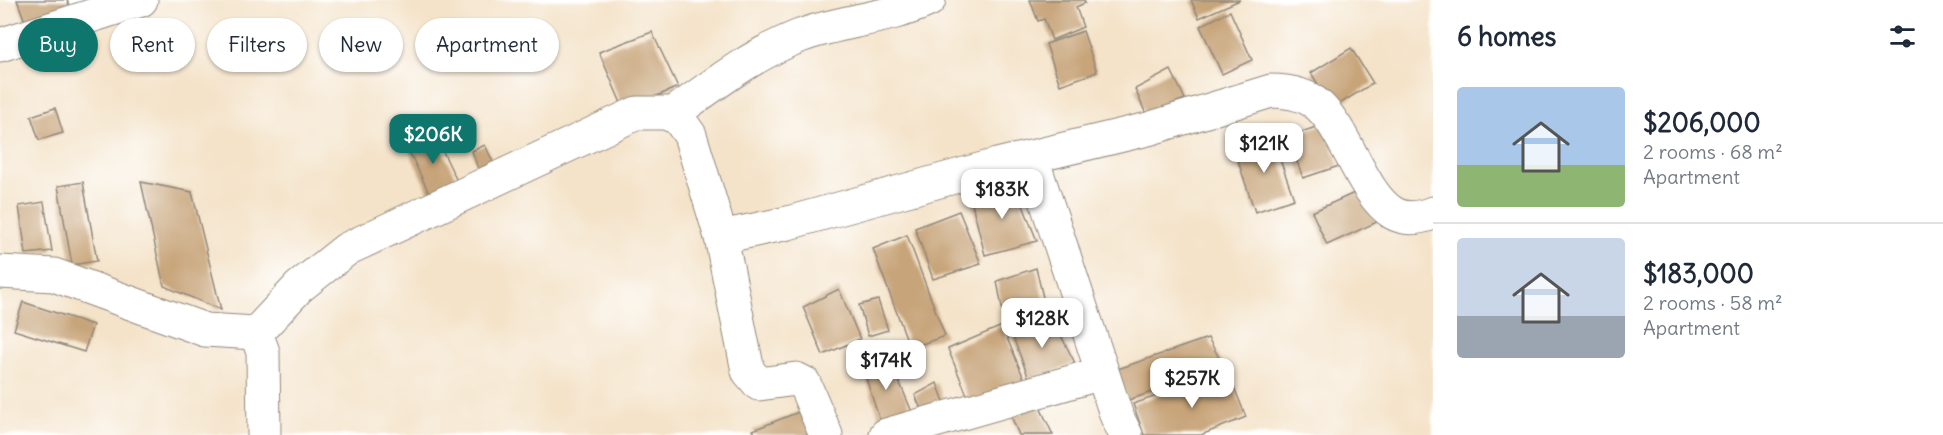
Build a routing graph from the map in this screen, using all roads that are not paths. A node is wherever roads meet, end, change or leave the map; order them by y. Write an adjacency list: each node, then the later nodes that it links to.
1 (141, 0): 3 (street)
2 (928, 0): 4 (street)
3 (0, 45)
4 (671, 115): 7 (street); 9 (street)
5 (1032, 158): 6 (street); 7 (street); 10 (street)
6 (1433, 213)
7 (722, 237): 12 (street)
8 (0, 272): 9 (street)
9 (256, 333): 11 (street)
10 (1102, 373): 13 (street); 14 (street)
11 (264, 435)
12 (826, 435)
13 (886, 435)
14 (1125, 435)

